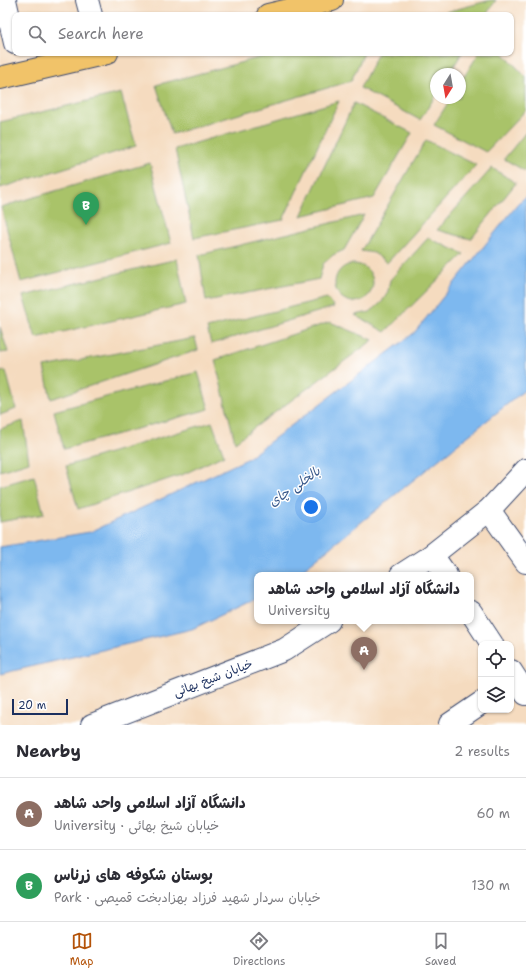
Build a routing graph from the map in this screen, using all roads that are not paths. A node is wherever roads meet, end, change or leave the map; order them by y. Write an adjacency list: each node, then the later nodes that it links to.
1 (6, 0): 6 (street)
2 (87, 0): 4 (street)
3 (327, 0): 5 (main road)
4 (90, 12)
5 (280, 12)
6 (12, 29)
7 (84, 56): 8 (main road)
8 (20, 63): 9 (main road)
9 (0, 78)
10 (526, 470): 11 (street)
11 (488, 510): 12 (street); 13 (street)
12 (432, 555): 14 (street); 15 (street)
13 (526, 562)
14 (406, 572)
15 (444, 572)
16 (474, 617): 18 (street)
17 (324, 624): 21 (street, خیابان شیخ بهائی)
18 (490, 641)
19 (478, 705): 20 (street)
20 (450, 724)
21 (92, 725)

